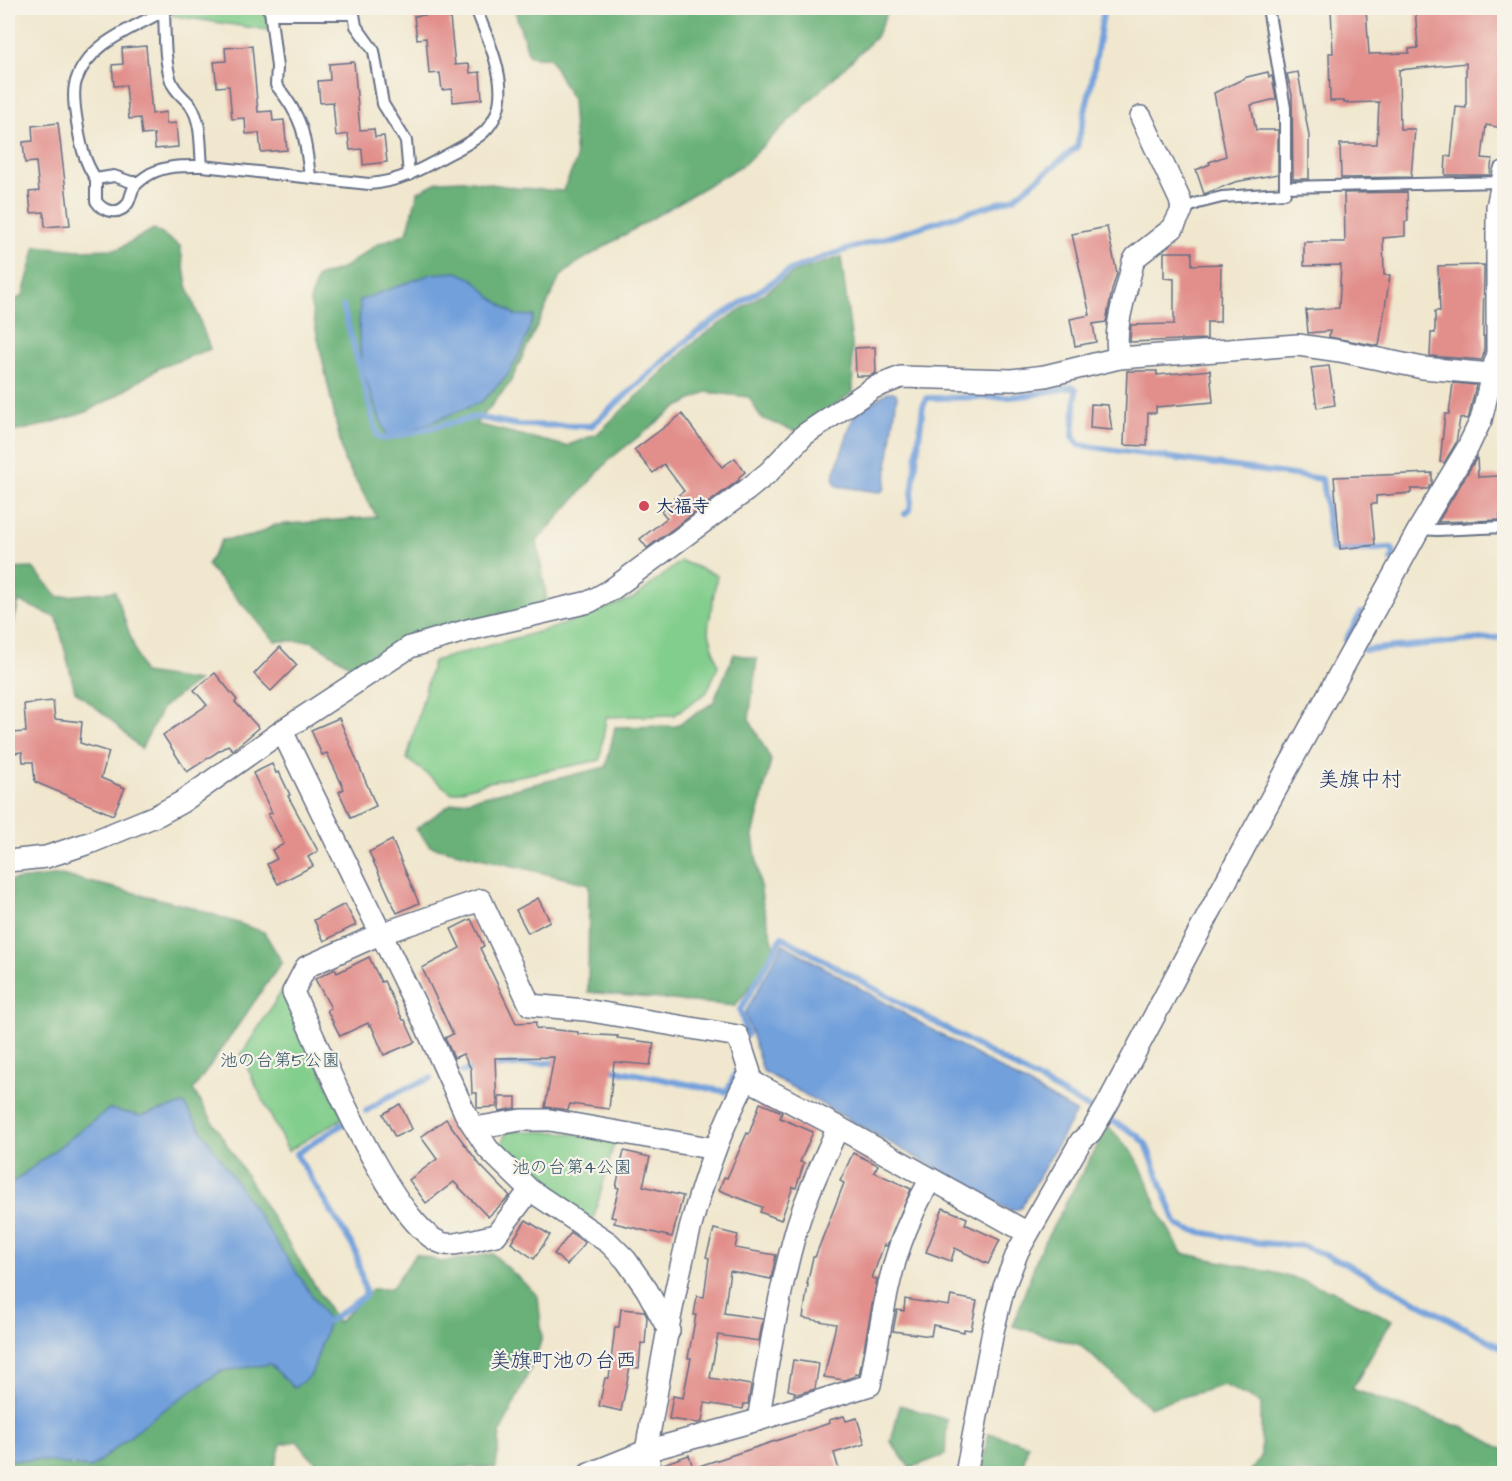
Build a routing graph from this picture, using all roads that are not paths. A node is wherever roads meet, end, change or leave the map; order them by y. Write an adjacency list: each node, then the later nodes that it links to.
1 (476, 8): 8 (lane)
2 (1268, 8): 13 (lane)
3 (166, 9): 7 (lane); 11 (lane)
4 (268, 9): 5 (lane); 9 (lane)
5 (353, 11): 8 (lane)
6 (1141, 117): 14 (street)
7 (202, 166): 9 (lane); 12 (lane)
8 (409, 175): 9 (lane)
9 (310, 177)
10 (1503, 177): 13 (lane); 15 (street)
11 (96, 179): 12 (lane); 12 (lane)
12 (138, 182)
13 (1286, 188): 14 (lane)
14 (1182, 210): 16 (street)
15 (1501, 347): 17 (street)
16 (1119, 358): 17 (street); 20 (street)
17 (1492, 374): 19 (street)
18 (1504, 527): 19 (lane)
19 (1419, 529): 29 (street)
20 (282, 731): 21 (street); 22 (street)
21 (8, 861)
22 (380, 934): 23 (street); 25 (street); 28 (street)
23 (749, 1076): 24 (street); 26 (street)
24 (838, 1127): 27 (street); 31 (street)
25 (475, 1128): 26 (street); 28 (street)
26 (715, 1149): 30 (street)
27 (931, 1179): 29 (street); 31 (street)
28 (530, 1191): 30 (street)
29 (1028, 1233): 35 (street)
30 (669, 1331): 32 (street)
31 (758, 1420): 32 (street)
32 (646, 1451): 33 (street); 34 (street)
33 (589, 1473)
34 (652, 1473)
35 (966, 1473)

